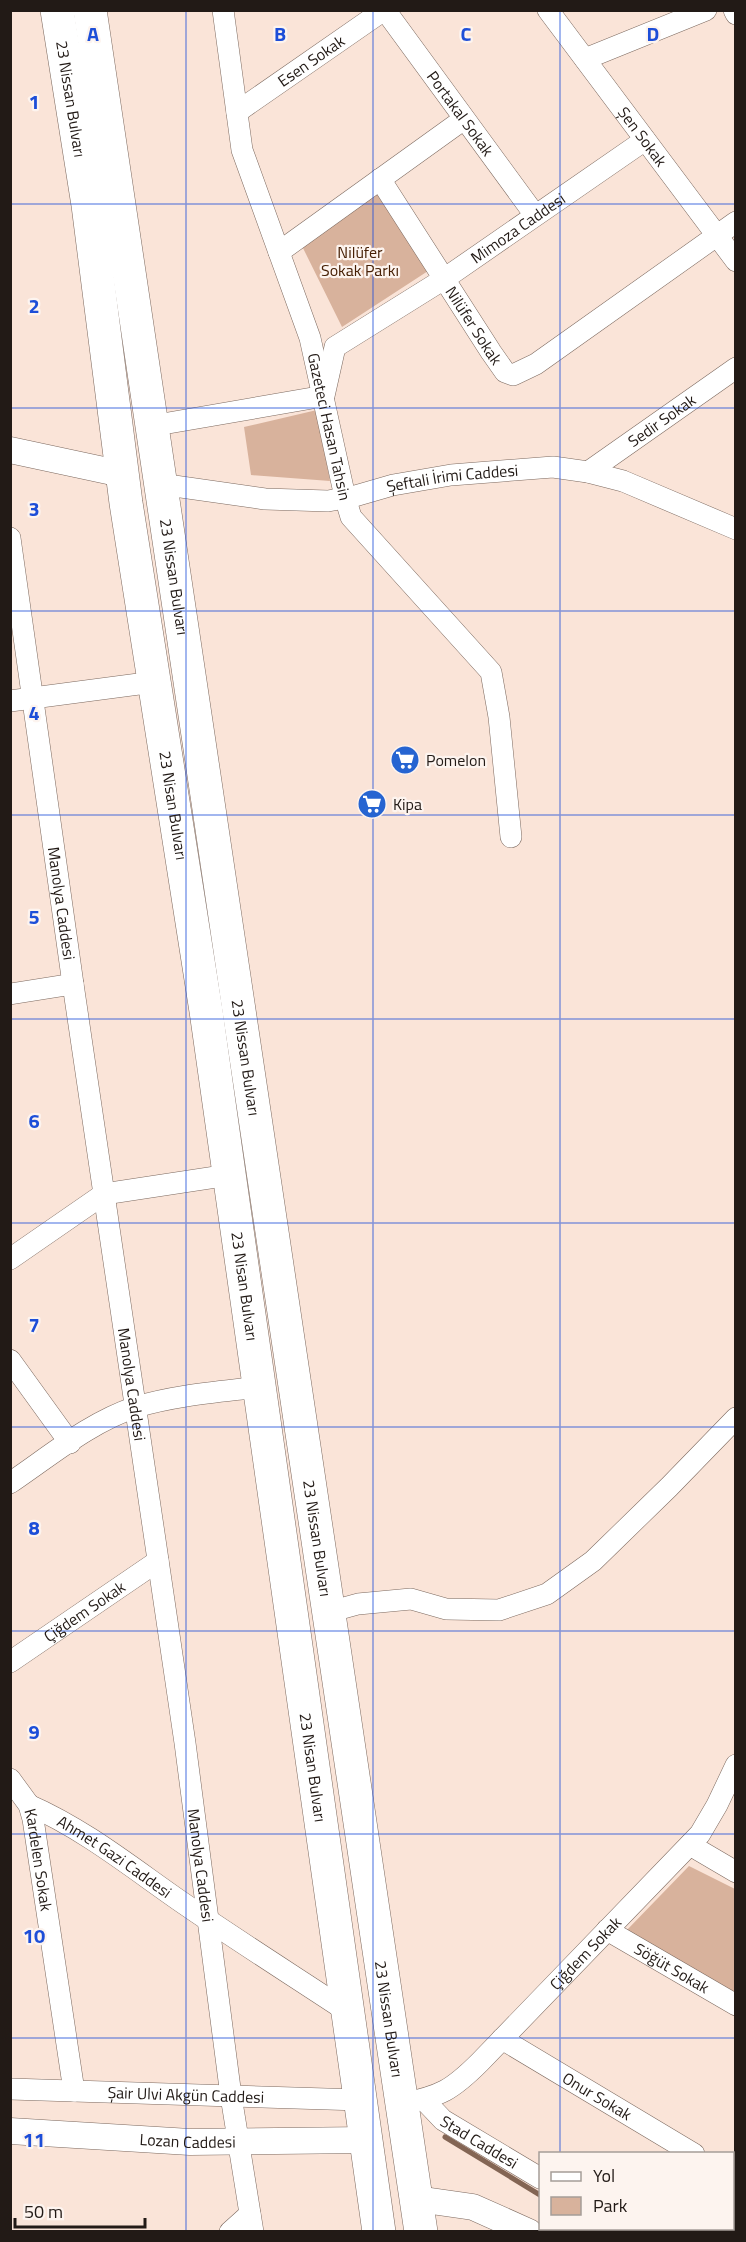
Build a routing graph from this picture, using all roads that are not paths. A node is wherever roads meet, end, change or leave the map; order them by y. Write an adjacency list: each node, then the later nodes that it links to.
1 (57, 10): 23 (highway, 23 Nissan Bulvarı)
2 (90, 10): 20 (highway, 23 Nissan Bulvarı)
3 (223, 10): 8 (street, Gazeteci Hasan Tahsin)
4 (385, 10): 8 (street, Esen Sokak); 9 (street, Portakal Sokak)
5 (548, 10): 7 (street, Şen Sokak)
6 (706, 10): 7 (street)
7 (585, 59): 10 (street, Şen Sokak)
8 (237, 112): 15 (street, Gazeteci Hasan Tahsin)
9 (464, 119): 11 (street); 12 (street, Portakal Sokak)
10 (645, 140): 12 (street, Mimoza Caddesi); 14 (street, Şen Sokak)
11 (380, 179): 15 (street); 17 (street, Nilüfer Sokak)
12 (535, 216): 17 (street, Mimoza Caddesi)
13 (735, 222): 14 (street, Nilüfer Sokak)
14 (716, 235): 16 (street, Şen Sokak); 17 (street, Nilüfer Sokak)
15 (279, 252): 19 (street, Gazeteci Hasan Tahsin)
16 (735, 261)
17 (444, 279): 19 (street, Mimoza Caddesi)
18 (735, 368): 22 (street, Sedir Sokak)
19 (324, 396): 20 (street); 25 (street, Gazeteci Hasan Tahsin)
20 (151, 426): 24 (highway, 23 Nissan Bulvarı)
21 (10, 450): 23 (street)
22 (588, 472): 25 (street, Şeftali İrimi Caddesi); 26 (street, Şeftali İrimi Caddesi)
23 (122, 474): 28 (highway, 23 Nisan Bulvarı)
24 (160, 484): 25 (street, Şeftali İrimi Caddesi); 44 (highway, 23 Nissan Bulvarı)
25 (345, 497): 31 (street, Gazeteci Hasan Tahsin)
26 (735, 529)
27 (10, 538): 29 (street, Manolya Caddesi)
28 (154, 682): 29 (street); 34 (highway, 23 Nisan Bulvarı)
29 (33, 698): 30 (street); 32 (street, Manolya Caddesi)
30 (10, 701)
31 (511, 837)
32 (73, 984): 33 (street); 35 (street, Manolya Caddesi)
33 (10, 994)
34 (229, 1175): 35 (street); 38 (highway, 23 Nisan Bulvarı)
35 (104, 1194): 36 (street); 39 (street, Manolya Caddesi)
36 (10, 1259)
37 (12, 1364): 41 (street)
38 (259, 1387): 39 (street); 54 (highway, 23 Nisan Bulvarı)
39 (135, 1407): 41 (street); 43 (street, Manolya Caddesi)
40 (735, 1418): 44 (street)
41 (69, 1443): 42 (street)
42 (10, 1483)
43 (158, 1561): 45 (street, Çiğdem Sokak); 51 (street, Manolya Caddesi)
44 (328, 1612): 60 (highway, 23 Nissan Bulvarı)
45 (10, 1662)
46 (735, 1765): 49 (street, Çiğdem Sokak)
47 (10, 1779): 48 (street, Kardelen Sokak)
48 (29, 1805): 51 (street, Ahmet Gazi Caddesi); 57 (street, Kardelen Sokak)
49 (690, 1845): 50 (street); 52 (street, Çiğdem Sokak)
50 (735, 1872)
51 (208, 1921): 54 (street, Ahmet Gazi Caddesi); 58 (street, Manolya Caddesi)
52 (607, 1930): 53 (street, Söğüt Sokak); 55 (street, Çiğdem Sokak)
53 (735, 2004)
54 (348, 2012): 59 (highway, 23 Nisan Bulvarı)
55 (502, 2039): 60 (street, Çiğdem Sokak); 64 (street, Onur Sokak)
56 (10, 2089): 57 (street, Şair Ulvi Akgün Caddesi)
57 (74, 2091): 58 (street, Şair Ulvi Akgün Caddesi)
58 (231, 2096): 59 (street, Şair Ulvi Akgün Caddesi); 63 (street, Manolya Caddesi)
59 (360, 2100): 62 (highway, 23 Nisan Bulvarı)
60 (413, 2102): 65 (street, Stad Caddesi); 66 (highway, 23 Nissan Bulvarı)
61 (10, 2131): 63 (street, Lozan Caddesi)
62 (366, 2140): 63 (street, Lozan Caddesi); 69 (highway, 23 Nisan Bulvarı)
63 (238, 2142): 67 (street, Manolya Caddesi)
64 (691, 2152)
65 (539, 2177)
66 (417, 2199): 70 (highway, 23 Nissan Bulvarı); 71 (street)
67 (252, 2223): 68 (street)
68 (230, 2232)
69 (379, 2232)
70 (422, 2232)
71 (529, 2232)

